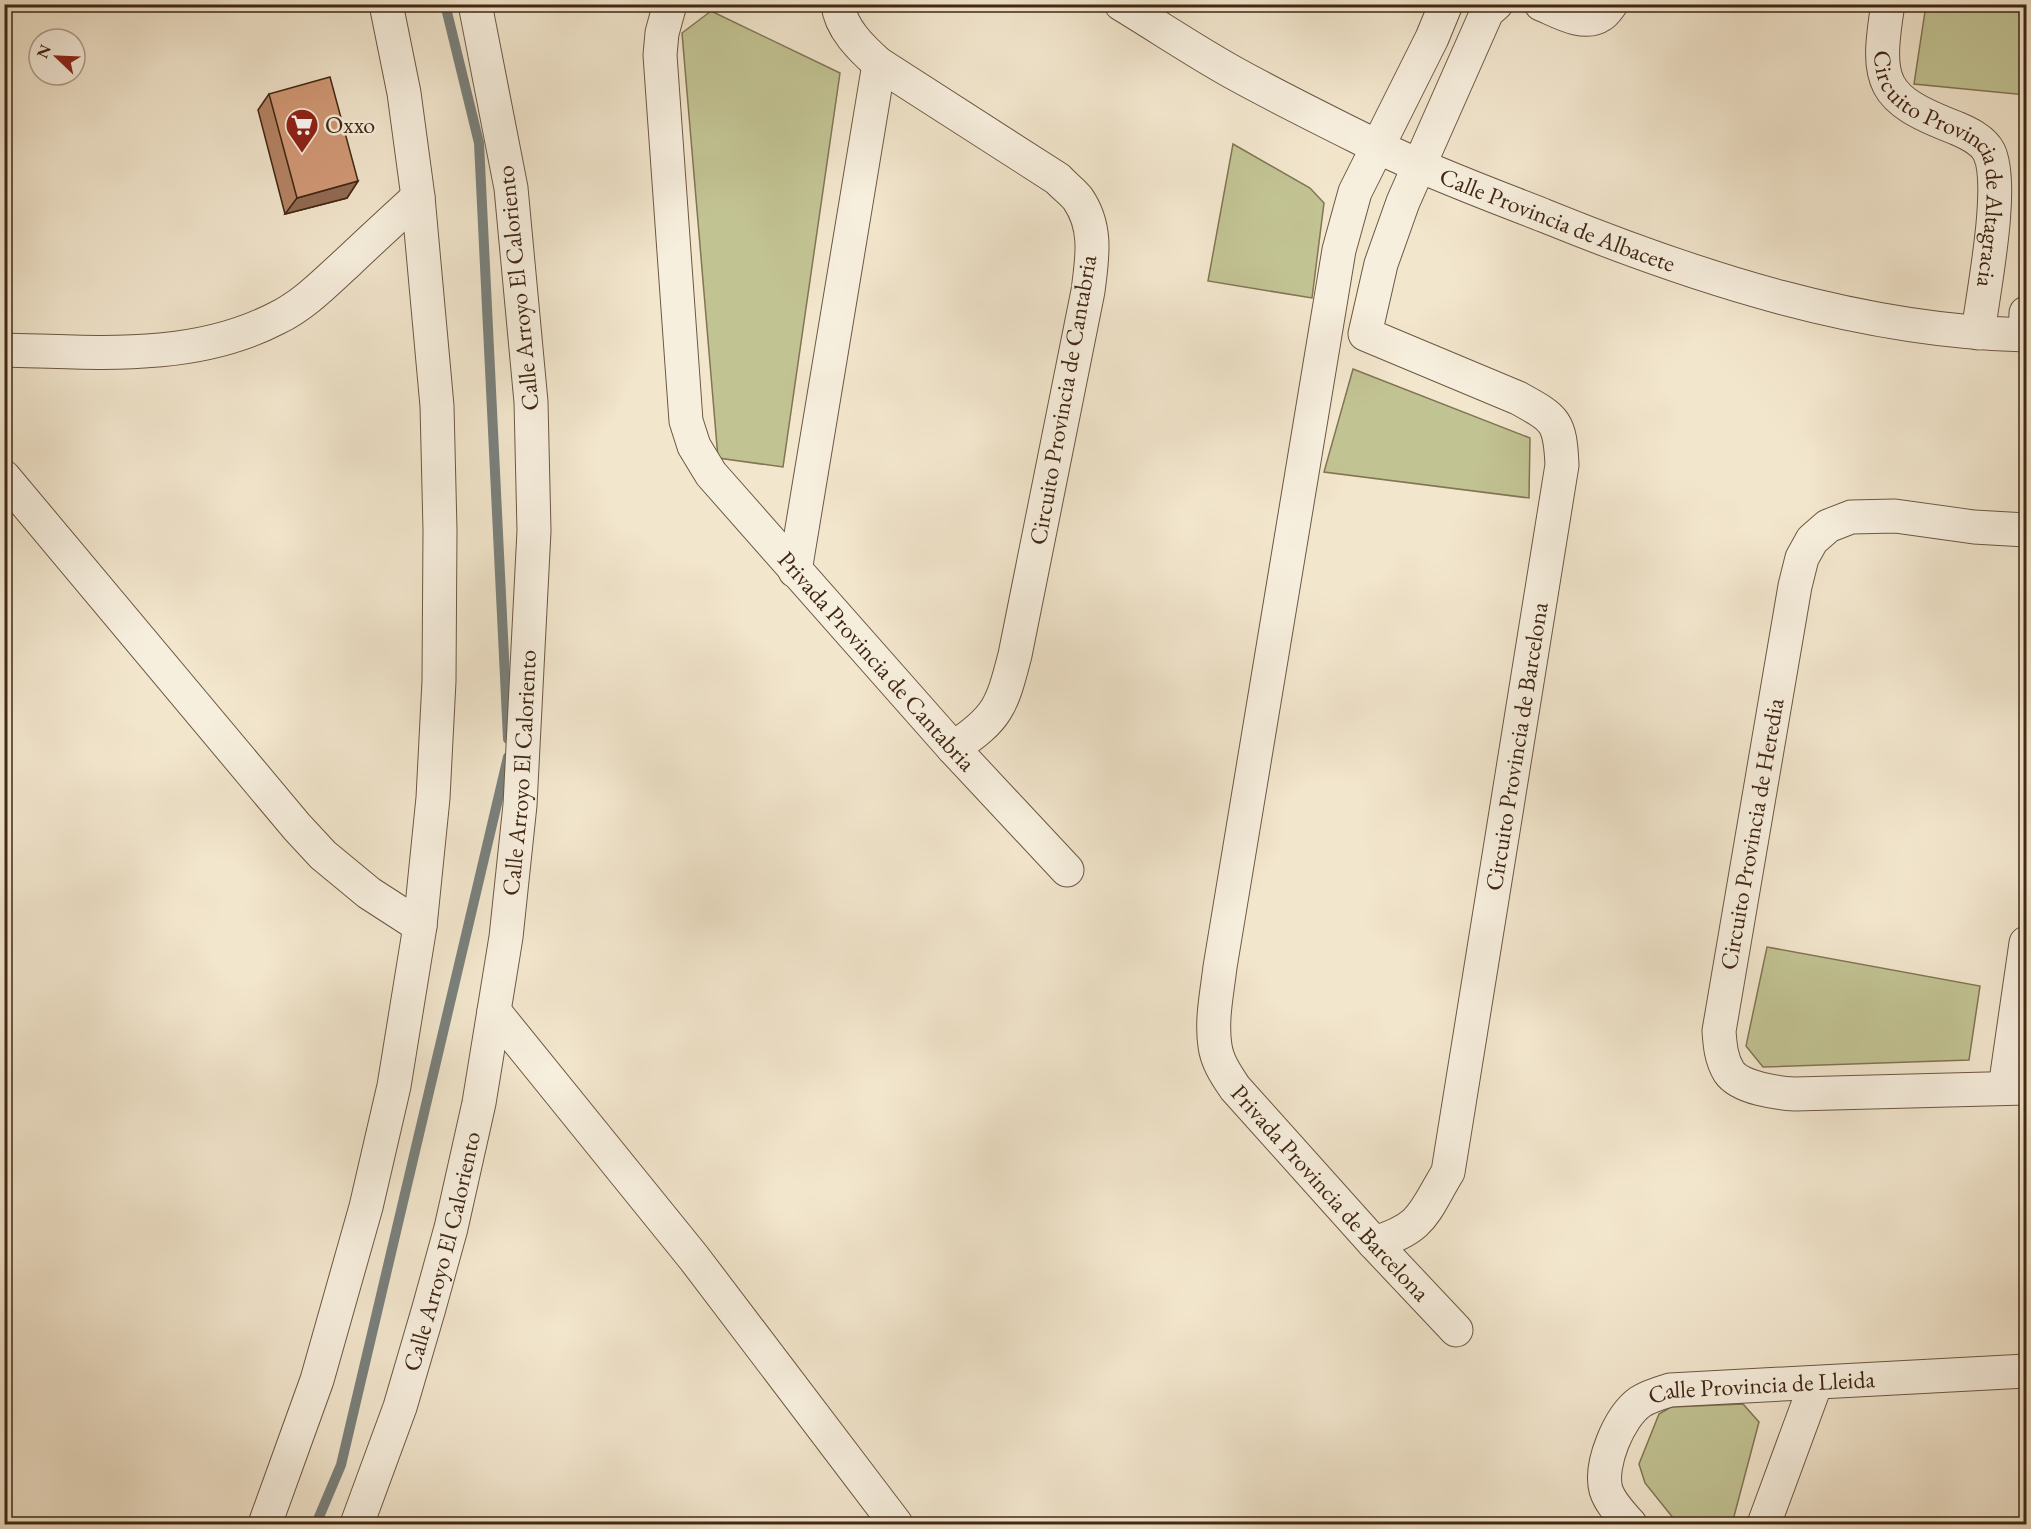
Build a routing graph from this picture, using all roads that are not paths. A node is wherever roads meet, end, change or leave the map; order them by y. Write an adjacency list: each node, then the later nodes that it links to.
1 (386, 4): 14 (street)
2 (475, 4): 27 (street, Calle Arroyo El Caloriento)
3 (670, 4): 22 (street, Privada Provincia de Cantabria)
4 (838, 4): 11 (street, Circuito Provincia de Cantabria)
5 (1122, 4): 12 (street, Calle Provincia de Albacete)
6 (1446, 4): 12 (street)
7 (1496, 4): 13 (street)
8 (1541, 4): 9 (street)
9 (1611, 4)
10 (1888, 4): 16 (street, Circuito Provincia de Altagracia)
11 (879, 64): 22 (street); 23 (street, Circuito Provincia de Cantabria)
12 (1378, 146): 13 (street, Calle Provincia de Albacete); 18 (street)
13 (1420, 165): 16 (street, Calle Provincia de Albacete); 17 (street)
14 (418, 197): 19 (street); 25 (street)
15 (2026, 328): 16 (street, Calle Provincia de Albacete)
16 (1978, 333)
17 (1365, 334): 18 (street, Circuito Provincia de Barcelona); 29 (street, Circuito Provincia de Barcelona)
18 (1325, 336): 29 (street, Privada Provincia de Barcelona)
19 (4, 350)
20 (4, 477): 25 (street)
21 (2026, 530): 28 (street, Circuito Provincia de Heredia)
22 (795, 571): 23 (street, Privada Provincia de Cantabria)
23 (953, 747): 24 (street, Privada Provincia de Cantabria)
24 (1067, 870)
25 (420, 926): 33 (street)
26 (2026, 943): 28 (street, Circuito Provincia de Heredia)
27 (494, 1011): 34 (street, Calle Arroyo El Caloriento); 35 (street)
28 (2016, 1088)
29 (1374, 1243): 30 (street, Privada Provincia de Barcelona)
30 (1456, 1330)
31 (2026, 1371): 32 (street, Calle Provincia de Lleida)
32 (1816, 1383): 36 (street, Calle Provincia de Lleida); 37 (street)
33 (266, 1524)
34 (357, 1524)
35 (896, 1524)
36 (1630, 1524)
37 (1764, 1524)

